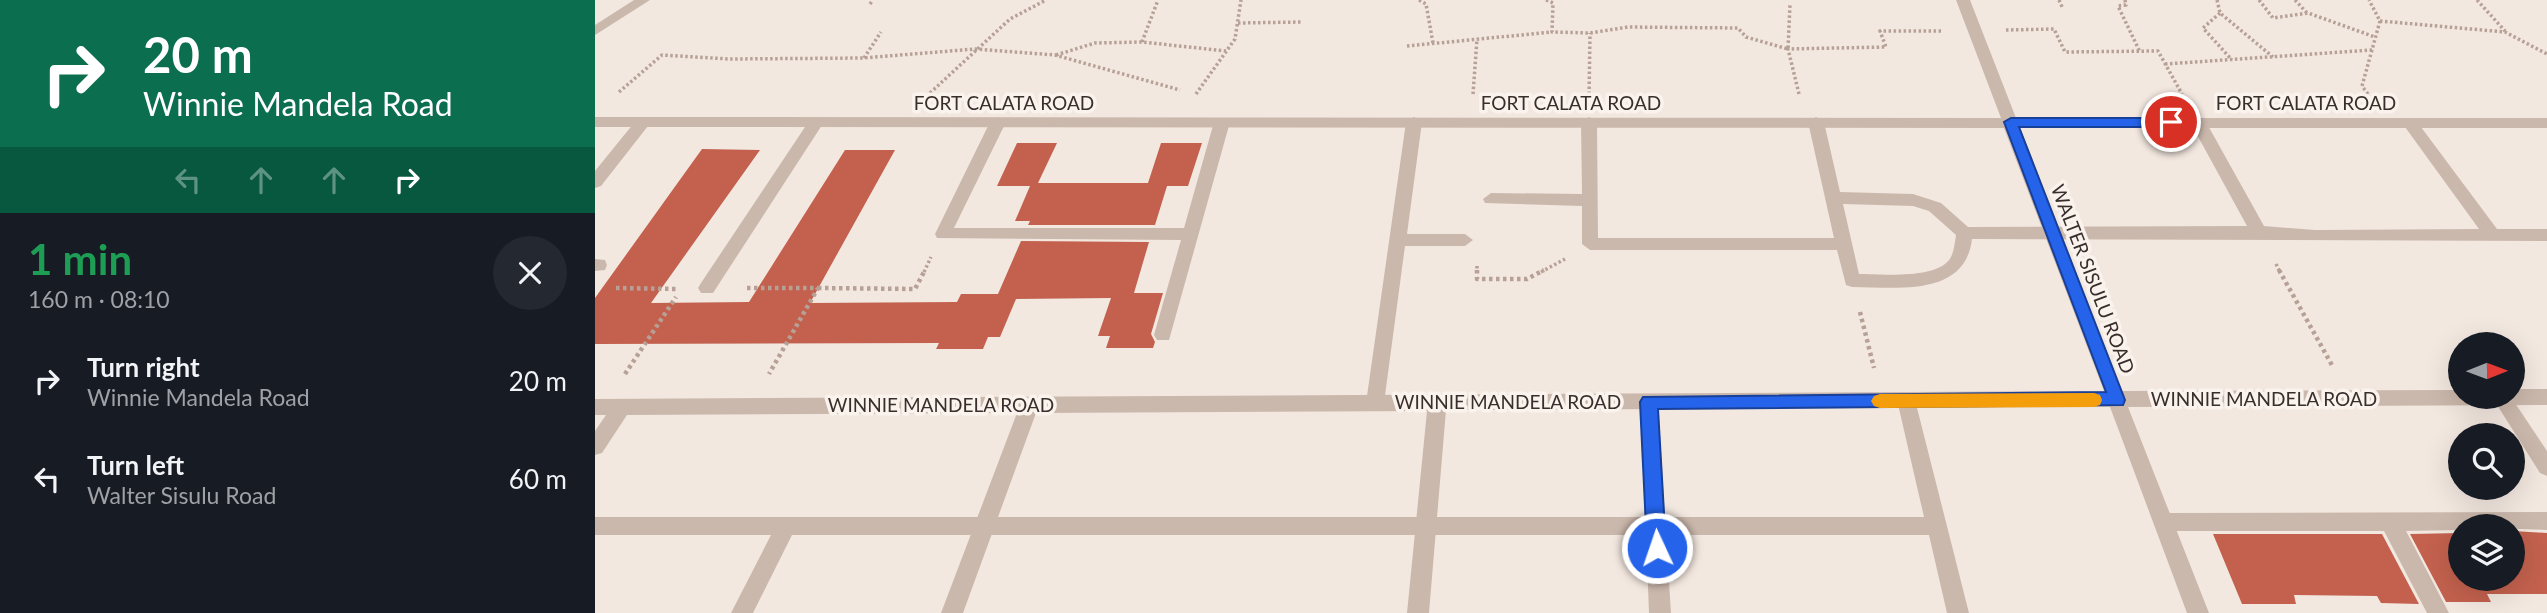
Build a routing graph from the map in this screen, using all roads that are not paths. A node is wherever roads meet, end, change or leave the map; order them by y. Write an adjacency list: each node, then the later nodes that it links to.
1 (643, 0): 3 (street)
2 (1963, 0): 12 (street, WALTER SISULU ROAD)
3 (595, 30)
4 (595, 122): 5 (street, FORT CALATA ROAD)
5 (643, 122): 6 (street, FORT CALATA ROAD); 16 (street)
6 (815, 122): 7 (street, FORT CALATA ROAD); 29 (street)
7 (998, 122): 8 (street, FORT CALATA ROAD); 23 (street)
8 (1222, 122): 9 (street, FORT CALATA ROAD); 23 (street)
9 (1414, 122): 10 (street, FORT CALATA ROAD); 26 (street)
10 (1589, 122): 11 (street, FORT CALATA ROAD); 19 (street)
11 (1815, 122): 12 (street, FORT CALATA ROAD); 17 (street)
12 (2011, 122): 13 (street, FORT CALATA ROAD); 22 (street, WALTER SISULU ROAD)
13 (2198, 122): 14 (street, FORT CALATA ROAD); 20 (street)
14 (2410, 122): 15 (street, FORT CALATA ROAD); 24 (street)
15 (2547, 123)
16 (595, 183)
17 (1833, 198): 21 (street); 28 (street)
18 (1491, 199): 19 (street)
19 (1589, 200): 28 (street)
20 (2259, 232): 22 (street); 24 (street)
21 (1965, 233): 22 (street); 28 (street)
22 (2053, 233): 35 (street, WALTER SISULU ROAD)
23 (1192, 234): 30 (street)
24 (2492, 235): 25 (street)
25 (2547, 235)
26 (1399, 240): 27 (street); 38 (street)
27 (1465, 240)
28 (1844, 244)
29 (707, 288)
30 (1163, 335)
31 (2448, 397): 35 (street, WINNIE MANDELA ROAD)
32 (2525, 397): 33 (street, WINNIE MANDELA ROAD)
33 (2547, 397)
34 (1906, 400): 35 (street, WINNIE MANDELA ROAD); 37 (street, WINNIE MANDELA ROAD); 52 (street)
35 (2117, 400): 45 (street, WALTER SISULU ROAD)
36 (1437, 402): 37 (street, WINNIE MANDELA ROAD); 38 (street, WINNIE MANDELA ROAD); 50 (street)
37 (1649, 402): 51 (street)
38 (1375, 403): 39 (street, WINNIE MANDELA ROAD)
39 (1029, 405): 40 (street, WINNIE MANDELA ROAD); 49 (street)
40 (606, 407): 42 (street)
41 (2510, 410): 43 (street)
42 (595, 447)
43 (2547, 467)
44 (2547, 521): 46 (street)
45 (2164, 522): 46 (street); 58 (street, WALTER SISULU ROAD)
46 (2390, 522): 59 (street)
47 (595, 526): 48 (street)
48 (786, 526): 49 (street); 53 (street)
49 (984, 526): 50 (street); 54 (street)
50 (1426, 526): 51 (street); 55 (street)
51 (1656, 526): 52 (street); 56 (street)
52 (1937, 526): 57 (street)
53 (742, 613)
54 (952, 613)
55 (1418, 613)
56 (1660, 613)
57 (1958, 613)
58 (2198, 613)
59 (2438, 613)

